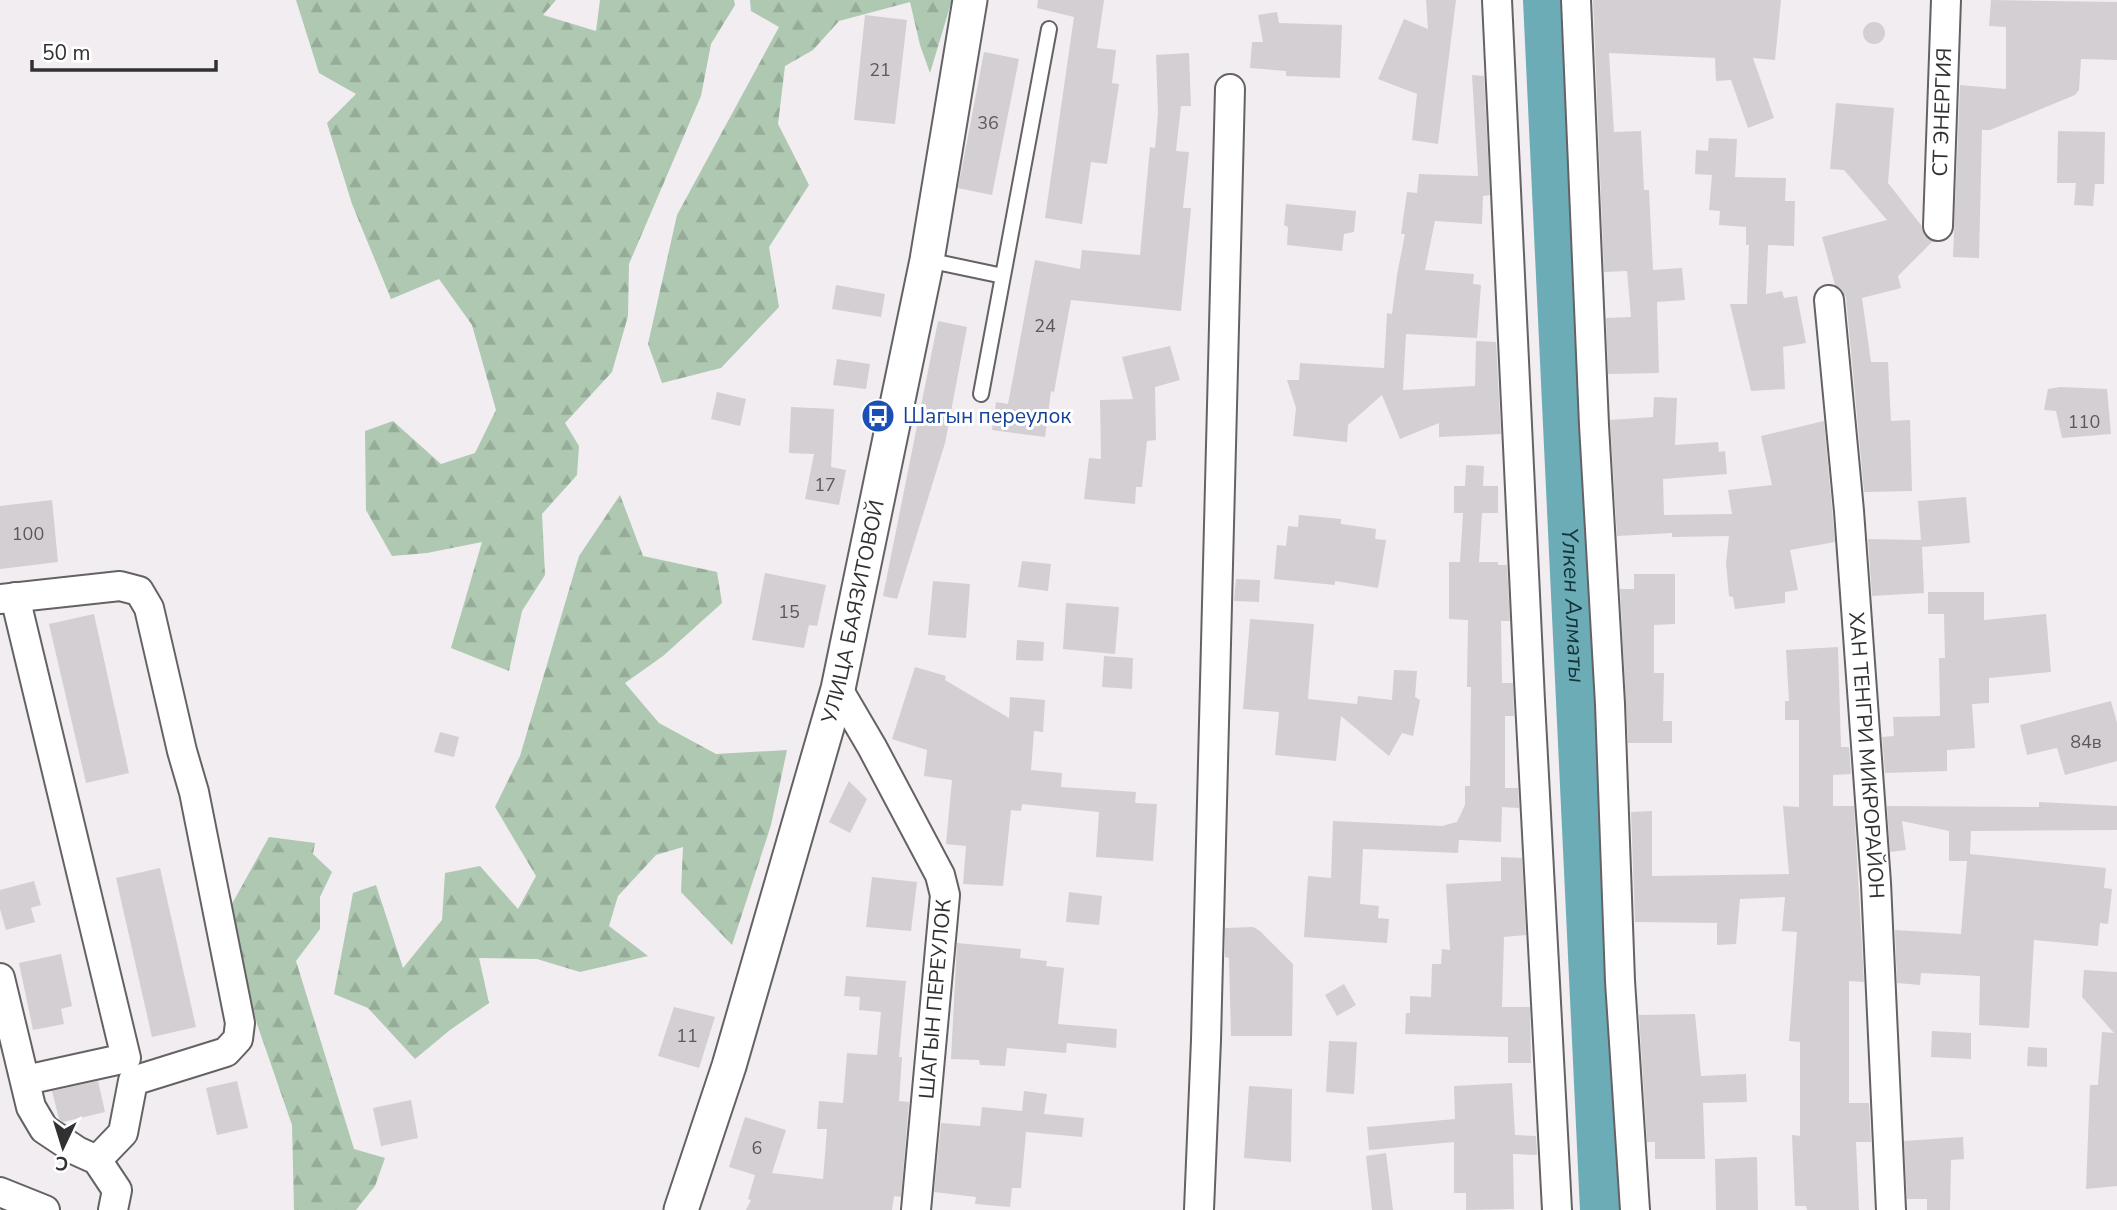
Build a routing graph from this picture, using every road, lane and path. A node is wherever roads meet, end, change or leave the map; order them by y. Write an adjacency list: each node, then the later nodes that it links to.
1 (970, 0): 8 (street, УЛИЦА БАЯЗИТОВОЙ)
2 (1497, 0): 23 (street)
3 (1576, 0): 24 (street)
4 (1946, 0): 7 (street, СТ ЭНЕРГИЯ)
5 (1049, 29): 9 (lane)
6 (1230, 89): 22 (street)
7 (1938, 226)
8 (927, 260): 9 (lane); 13 (street, УЛИЦА БАЯЗИТОВОЙ)
9 (1003, 276): 11 (lane)
10 (1829, 300): 25 (street, ХАН ТЕНГРИ МИКРОРАЙОН)
11 (981, 394)
12 (8, 598): 15 (street); 16 (street)
13 (838, 689): 20 (street, УЛИЦА БАЯЗИТОВОЙ); 21 (street, ШАГЫН ПЕРЕУЛОК)
14 (0, 978): 15 (street)
15 (26, 1080): 16 (street)
16 (97, 1160): 19 (street)
17 (0, 1192): 18 (street)
18 (45, 1210)
19 (113, 1210)
20 (681, 1210)
21 (916, 1210)
22 (1199, 1210)
23 (1557, 1210)
24 (1635, 1210)
25 (1891, 1210)

